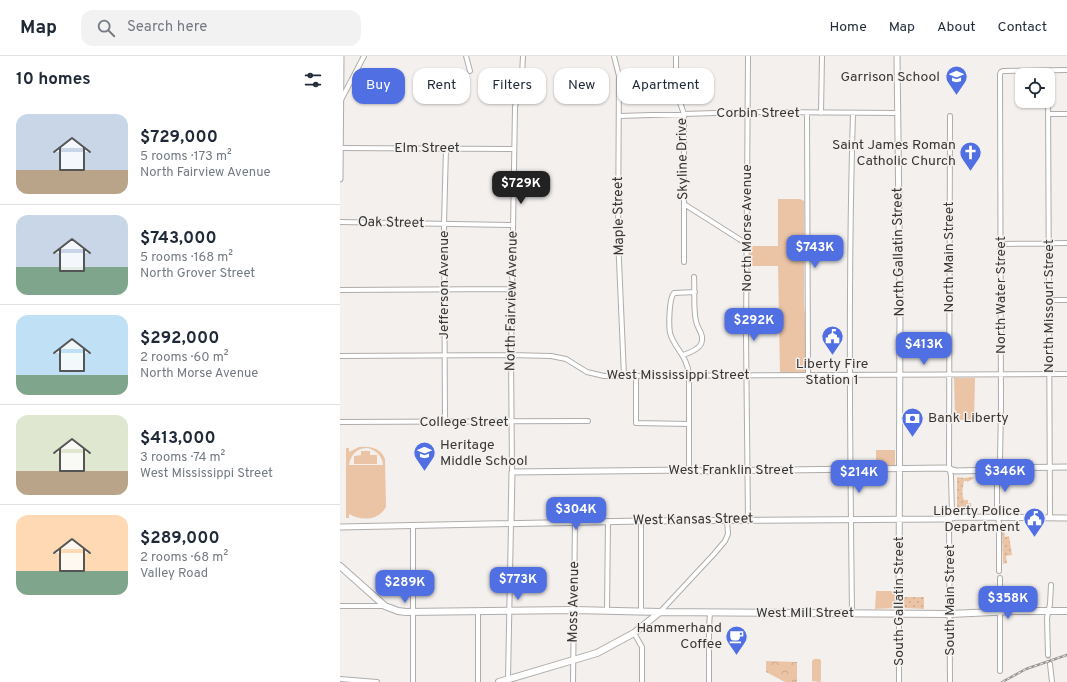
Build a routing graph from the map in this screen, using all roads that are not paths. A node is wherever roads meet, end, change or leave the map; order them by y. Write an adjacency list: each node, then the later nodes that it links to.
1 (341, 56): 14 (street)
2 (364, 56): 14 (street)
3 (466, 56): 10 (street)
4 (523, 56): 28 (street, North Fairview Avenue)
5 (614, 56): 24 (street, Maple Street)
6 (676, 56): 21 (street, Skyline Drive)
7 (748, 56): 16 (street, North Morse Avenue)
8 (822, 56): 18 (street)
9 (897, 56): 20 (street, North Gallatin Street)
10 (469, 68)
11 (1067, 70): 13 (street)
12 (1015, 72): 37 (street, North Water Street)
13 (1055, 72)
14 (341, 100): 26 (street)
15 (1048, 108): 22 (street, North Missouri Street)
16 (748, 112): 17 (street, Corbin Street); 21 (street, Corbin Street); 36 (street, North Morse Avenue)
17 (807, 113): 18 (street, Corbin Street); 50 (street)
18 (821, 113): 19 (street, Corbin Street)
19 (852, 113): 20 (street, Corbin Street); 51 (street)
20 (898, 113): 52 (street, North Gallatin Street)
21 (684, 114): 24 (street, Corbin Street); 30 (street, Skyline Drive)
22 (1048, 114): 23 (street); 34 (street, North Missouri Street)
23 (1067, 114)
24 (618, 116): 59 (street, Maple Street)
25 (950, 116): 53 (street, North Main Street)
26 (340, 148): 27 (street, Elm Street); 29 (street)
27 (446, 148): 28 (street, Elm Street); 32 (street, Jefferson Avenue)
28 (514, 149): 33 (street, North Fairview Avenue)
29 (340, 179)
30 (684, 204): 36 (street); 38 (street, Skyline Drive)
31 (340, 222): 32 (street, Oak Street)
32 (444, 224): 33 (street, Oak Street); 40 (street, Jefferson Avenue)
33 (513, 225): 41 (street, North Fairview Avenue)
34 (1049, 243): 35 (street); 37 (street); 44 (street, North Missouri Street)
35 (1067, 243)
36 (747, 244): 58 (street, North Morse Avenue)
37 (1001, 244): 54 (street, North Water Street)
38 (684, 262)
39 (694, 277): 43 (street)
40 (445, 289): 41 (street); 42 (street); 49 (street, Jefferson Avenue)
41 (513, 289): 46 (street, North Fairview Avenue)
42 (340, 290)
43 (695, 292): 47 (street); 47 (street)
44 (1048, 300): 45 (street); 55 (street, North Missouri Street)
45 (1067, 300)
46 (511, 355): 49 (street, West Mississippi Street); 59 (street, West Mississippi Street); 64 (street, North Fairview Avenue)
47 (683, 355): 57 (street)
48 (340, 356): 49 (street, West Mississippi Street)
49 (444, 356): 63 (street, Jefferson Avenue)
50 (808, 374): 51 (street, West Mississippi Street); 58 (street, West Mississippi Street)
51 (850, 374): 52 (street, West Mississippi Street); 72 (street)
52 (900, 374): 53 (street, West Mississippi Street); 68 (street, North Gallatin Street)
53 (949, 374): 54 (street, West Mississippi Street); 69 (street, North Main Street)
54 (1001, 374): 55 (street, West Mississippi Street); 70 (street, North Water Street)
55 (1048, 374): 56 (street, West Mississippi Street); 66 (street, North Missouri Street)
56 (1067, 374)
57 (689, 375): 58 (street, West Mississippi Street); 60 (street, West Mississippi Street); 65 (street)
58 (746, 375): 73 (street, North Morse Avenue)
59 (624, 376): 60 (street, West Mississippi Street)
60 (636, 376): 65 (street)
61 (588, 421): 64 (street, College Street)
62 (340, 422): 63 (street, College Street)
63 (445, 422): 64 (street, College Street)
64 (511, 422): 74 (street, North Fairview Avenue)
65 (689, 424): 71 (street)
66 (1049, 467): 67 (street, West Franklin Street); 70 (street, West Franklin Street); 77 (street, North Missouri Street)
67 (1067, 467)
68 (899, 469): 69 (street, West Franklin Street); 72 (street, West Franklin Street); 80 (street, North Gallatin Street)
69 (950, 469): 70 (street, West Franklin Street); 76 (street, North Main Street)
70 (999, 469): 75 (street, North Water Street)
71 (689, 470): 73 (street, West Franklin Street); 74 (street, West Franklin Street)
72 (850, 470): 73 (street, West Franklin Street); 79 (street)
73 (748, 471): 82 (street, North Morse Avenue)
74 (512, 472): 86 (street, North Fairview Avenue)
75 (999, 517): 76 (street, West Kansas Street); 77 (street, West Kansas Street); 90 (street, North Water Street)
76 (950, 518): 80 (street, West Kansas Street); 108 (street, South Main Street)
77 (1050, 518): 78 (street, West Kansas Street)
78 (1067, 518)
79 (851, 519): 80 (street, West Kansas Street); 82 (street, West Kansas Street); 106 (street)
80 (899, 519): 107 (street, South Gallatin Street)
81 (727, 520): 82 (street, West Kansas Street); 83 (street, West Kansas Street); 103 (street)
82 (748, 520)
83 (641, 521): 85 (street, West Kansas Street); 100 (street)
84 (575, 522): 85 (street, West Kansas Street); 86 (street, West Kansas Street); 97 (street, Moss Avenue)
85 (608, 522): 98 (street)
86 (511, 524): 87 (street, West Kansas Street); 96 (street)
87 (413, 525): 88 (street, West Kansas Street); 102 (street)
88 (340, 527)
89 (340, 566): 94 (main road)
90 (999, 571)
91 (1000, 578): 105 (street)
92 (1051, 585): 99 (street)
93 (340, 606): 94 (street)
94 (385, 606): 102 (main road, West Mill Street)
95 (478, 610): 96 (main road, West Mill Street); 102 (main road, West Mill Street); 118 (street)
96 (509, 610): 97 (main road, West Mill Street); 115 (street)
97 (574, 610): 98 (main road, West Mill Street); 111 (street, Moss Avenue)
98 (608, 610): 100 (main road, West Mill Street)
99 (1050, 610): 101 (main road, West Mill Street); 105 (main road, West Mill Street); 110 (street)
100 (641, 611): 103 (main road, West Mill Street)
101 (1067, 611)
102 (412, 612): 117 (street)
103 (660, 612): 104 (main road, West Mill Street); 109 (main road)
104 (710, 612): 106 (main road, West Mill Street); 122 (street)
105 (1000, 612): 108 (main road, West Mill Street); 113 (street)
106 (852, 613): 107 (main road, West Mill Street)
107 (899, 613): 108 (main road, West Mill Street); 123 (street, South Gallatin Street)
108 (950, 614): 124 (street, South Main Street)
109 (634, 632): 111 (main road); 121 (street)
110 (1048, 655)
111 (573, 660): 115 (main road); 120 (street, Moss Avenue)
112 (1050, 664): 125 (street)
113 (1000, 671)
114 (340, 679): 116 (street)
115 (508, 679): 119 (main road)
116 (377, 682)
117 (413, 682)
118 (478, 682)
119 (499, 682)
120 (573, 682)
121 (642, 682)
122 (709, 682)
123 (899, 682)
124 (950, 682)
125 (1052, 682)

